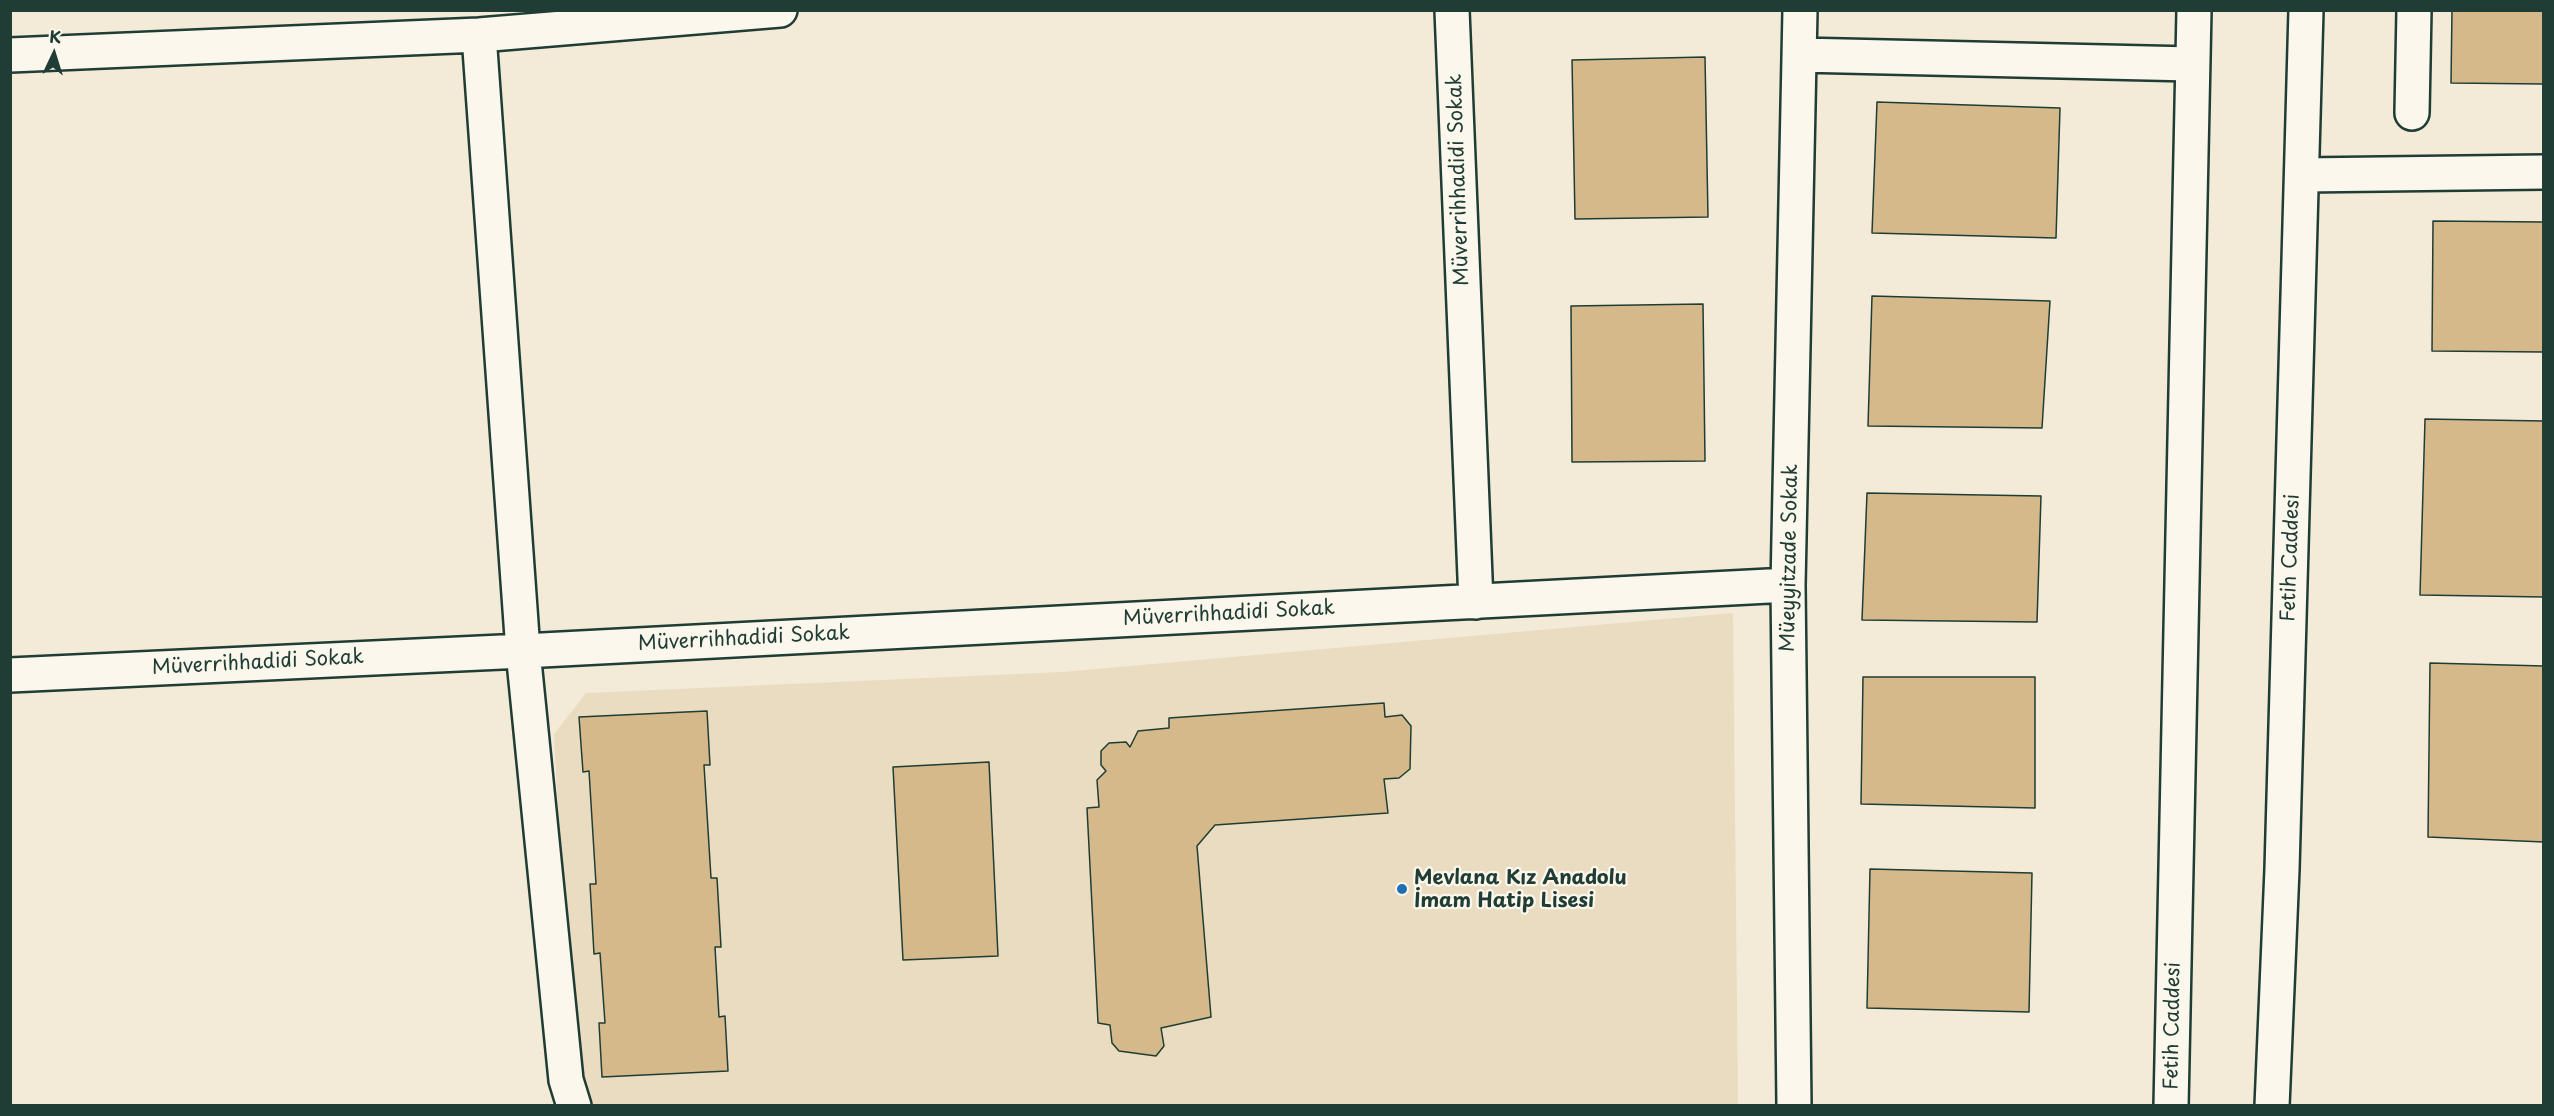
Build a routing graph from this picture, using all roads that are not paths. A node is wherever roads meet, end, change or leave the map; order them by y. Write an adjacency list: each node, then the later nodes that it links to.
1 (780, 10): 7 (street)
2 (1452, 10): 16 (street, Müverrihhadidi Sokak)
3 (1800, 10): 10 (street, Müeyyitzade Sokak)
4 (2194, 10): 11 (street, Fetih Caddesi)
5 (2307, 10): 14 (street, Fetih Caddesi)
6 (2414, 10): 12 (street)
7 (712, 13): 8 (street)
8 (478, 35): 9 (street); 17 (street)
9 (10, 55)
10 (1800, 55): 11 (street); 15 (street, Müeyyitzade Sokak)
11 (2192, 64): 21 (street, Fetih Caddesi)
12 (2412, 113)
13 (2544, 172): 14 (street)
14 (2302, 175): 22 (street, Fetih Caddesi)
15 (1788, 585): 16 (street, Müverrihhadidi Sokak); 20 (street, Müeyyitzade Sokak)
16 (1476, 602): 17 (street, Müverrihhadidi Sokak)
17 (523, 651): 18 (street, Müverrihhadidi Sokak); 19 (street)
18 (10, 675)
19 (574, 1106)
20 (1794, 1106)
21 (2171, 1106)
22 (2272, 1106)

